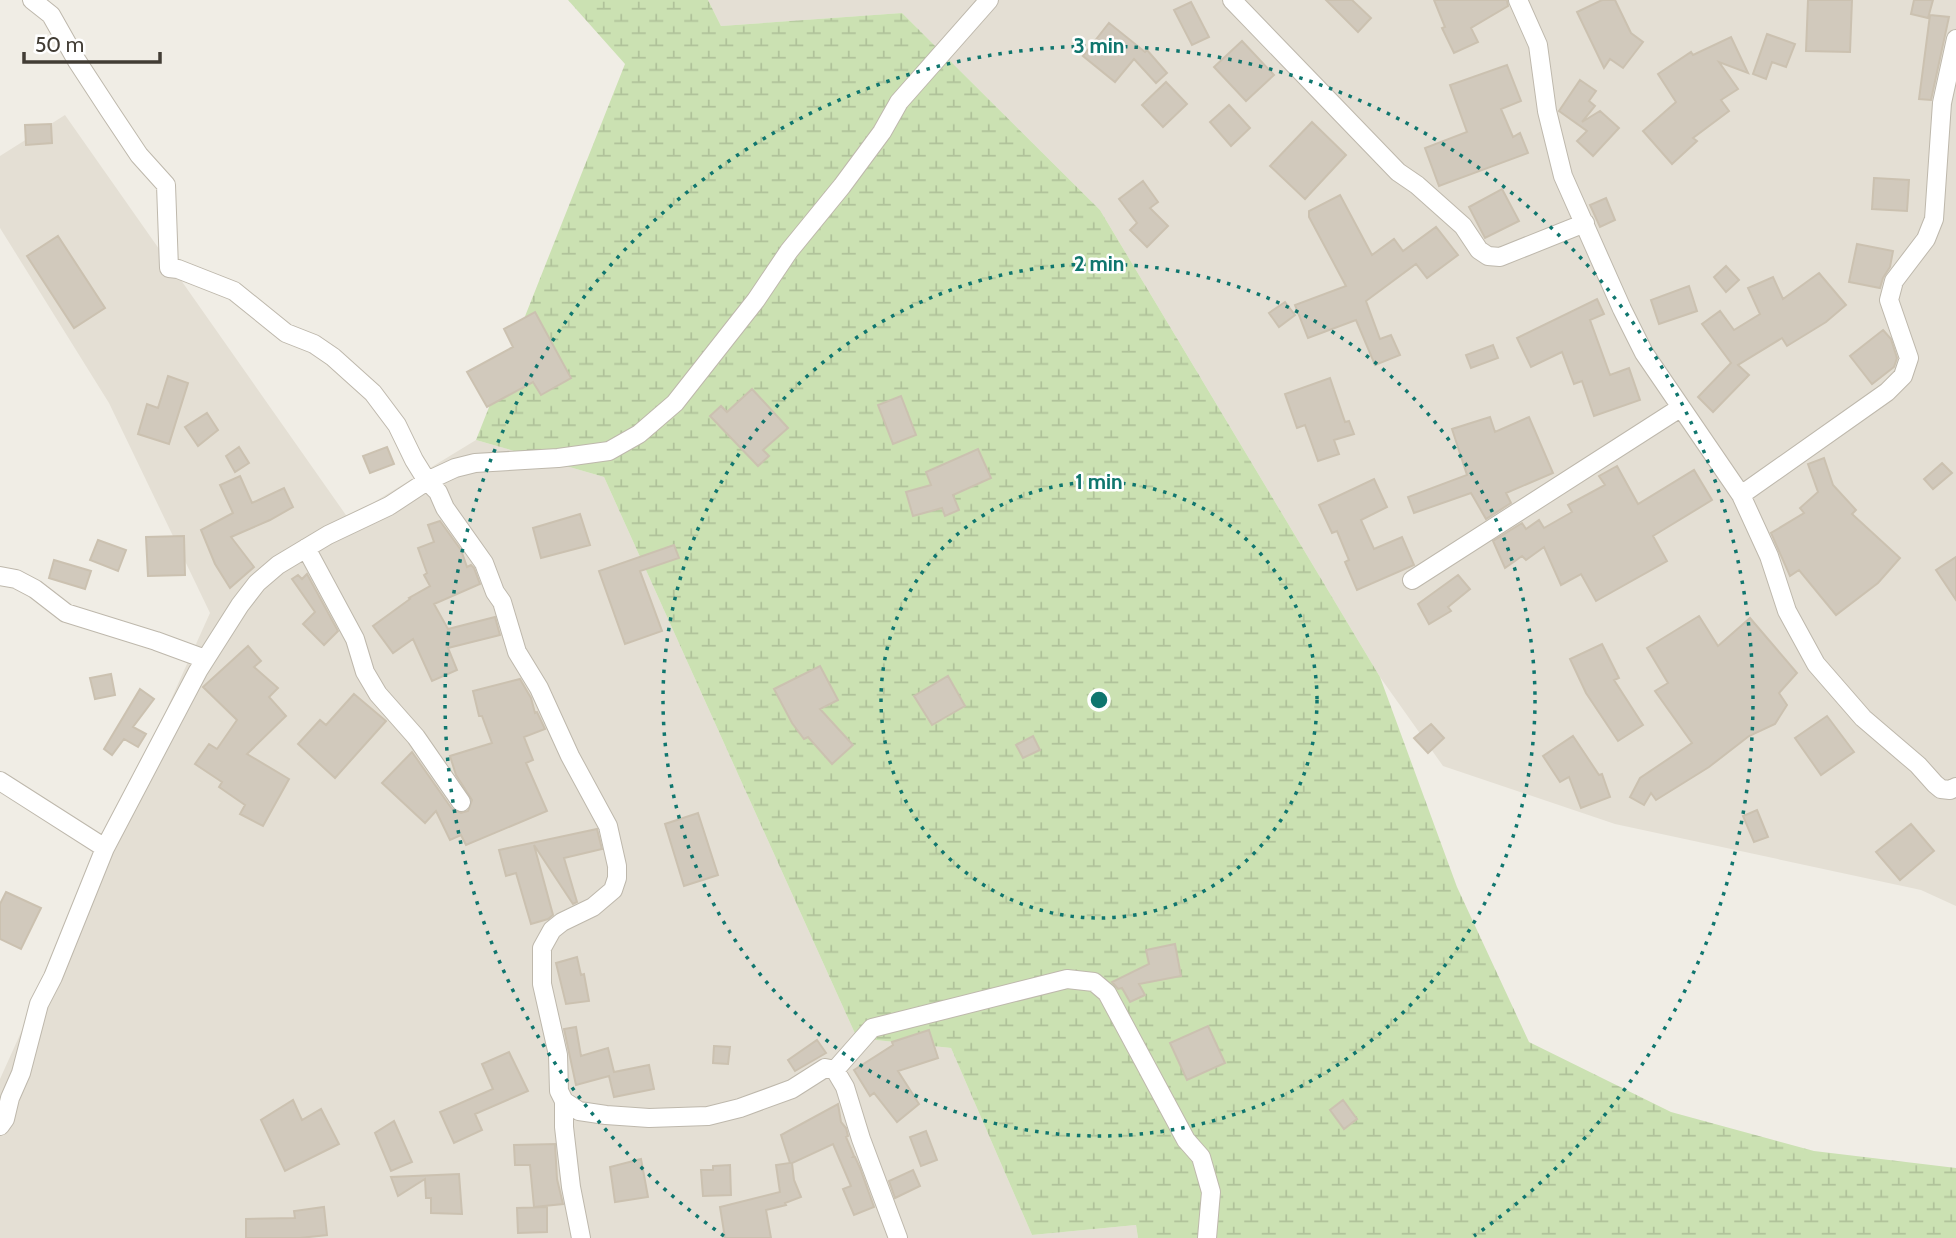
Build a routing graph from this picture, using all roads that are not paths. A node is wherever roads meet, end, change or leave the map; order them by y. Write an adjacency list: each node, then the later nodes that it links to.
1 (32, 0): 8 (street)
2 (989, 0): 8 (street)
3 (1232, 0): 6 (street)
4 (1518, 0): 6 (street)
5 (1956, 39): 9 (street)
6 (1585, 223): 7 (street)
7 (1680, 408): 9 (street); 12 (street)
8 (427, 481): 10 (street); 19 (street)
9 (1741, 495): 15 (street)
10 (306, 548): 13 (street); 16 (street)
11 (0, 576): 13 (street)
12 (1412, 580)
13 (205, 659): 17 (street)
14 (0, 781): 17 (street)
15 (1956, 787)
16 (461, 802)
17 (105, 848): 20 (street)
18 (835, 1070): 19 (street); 22 (street); 23 (street)
19 (564, 1101): 21 (street)
20 (0, 1126)
21 (581, 1238)
22 (898, 1238)
23 (1207, 1238)

